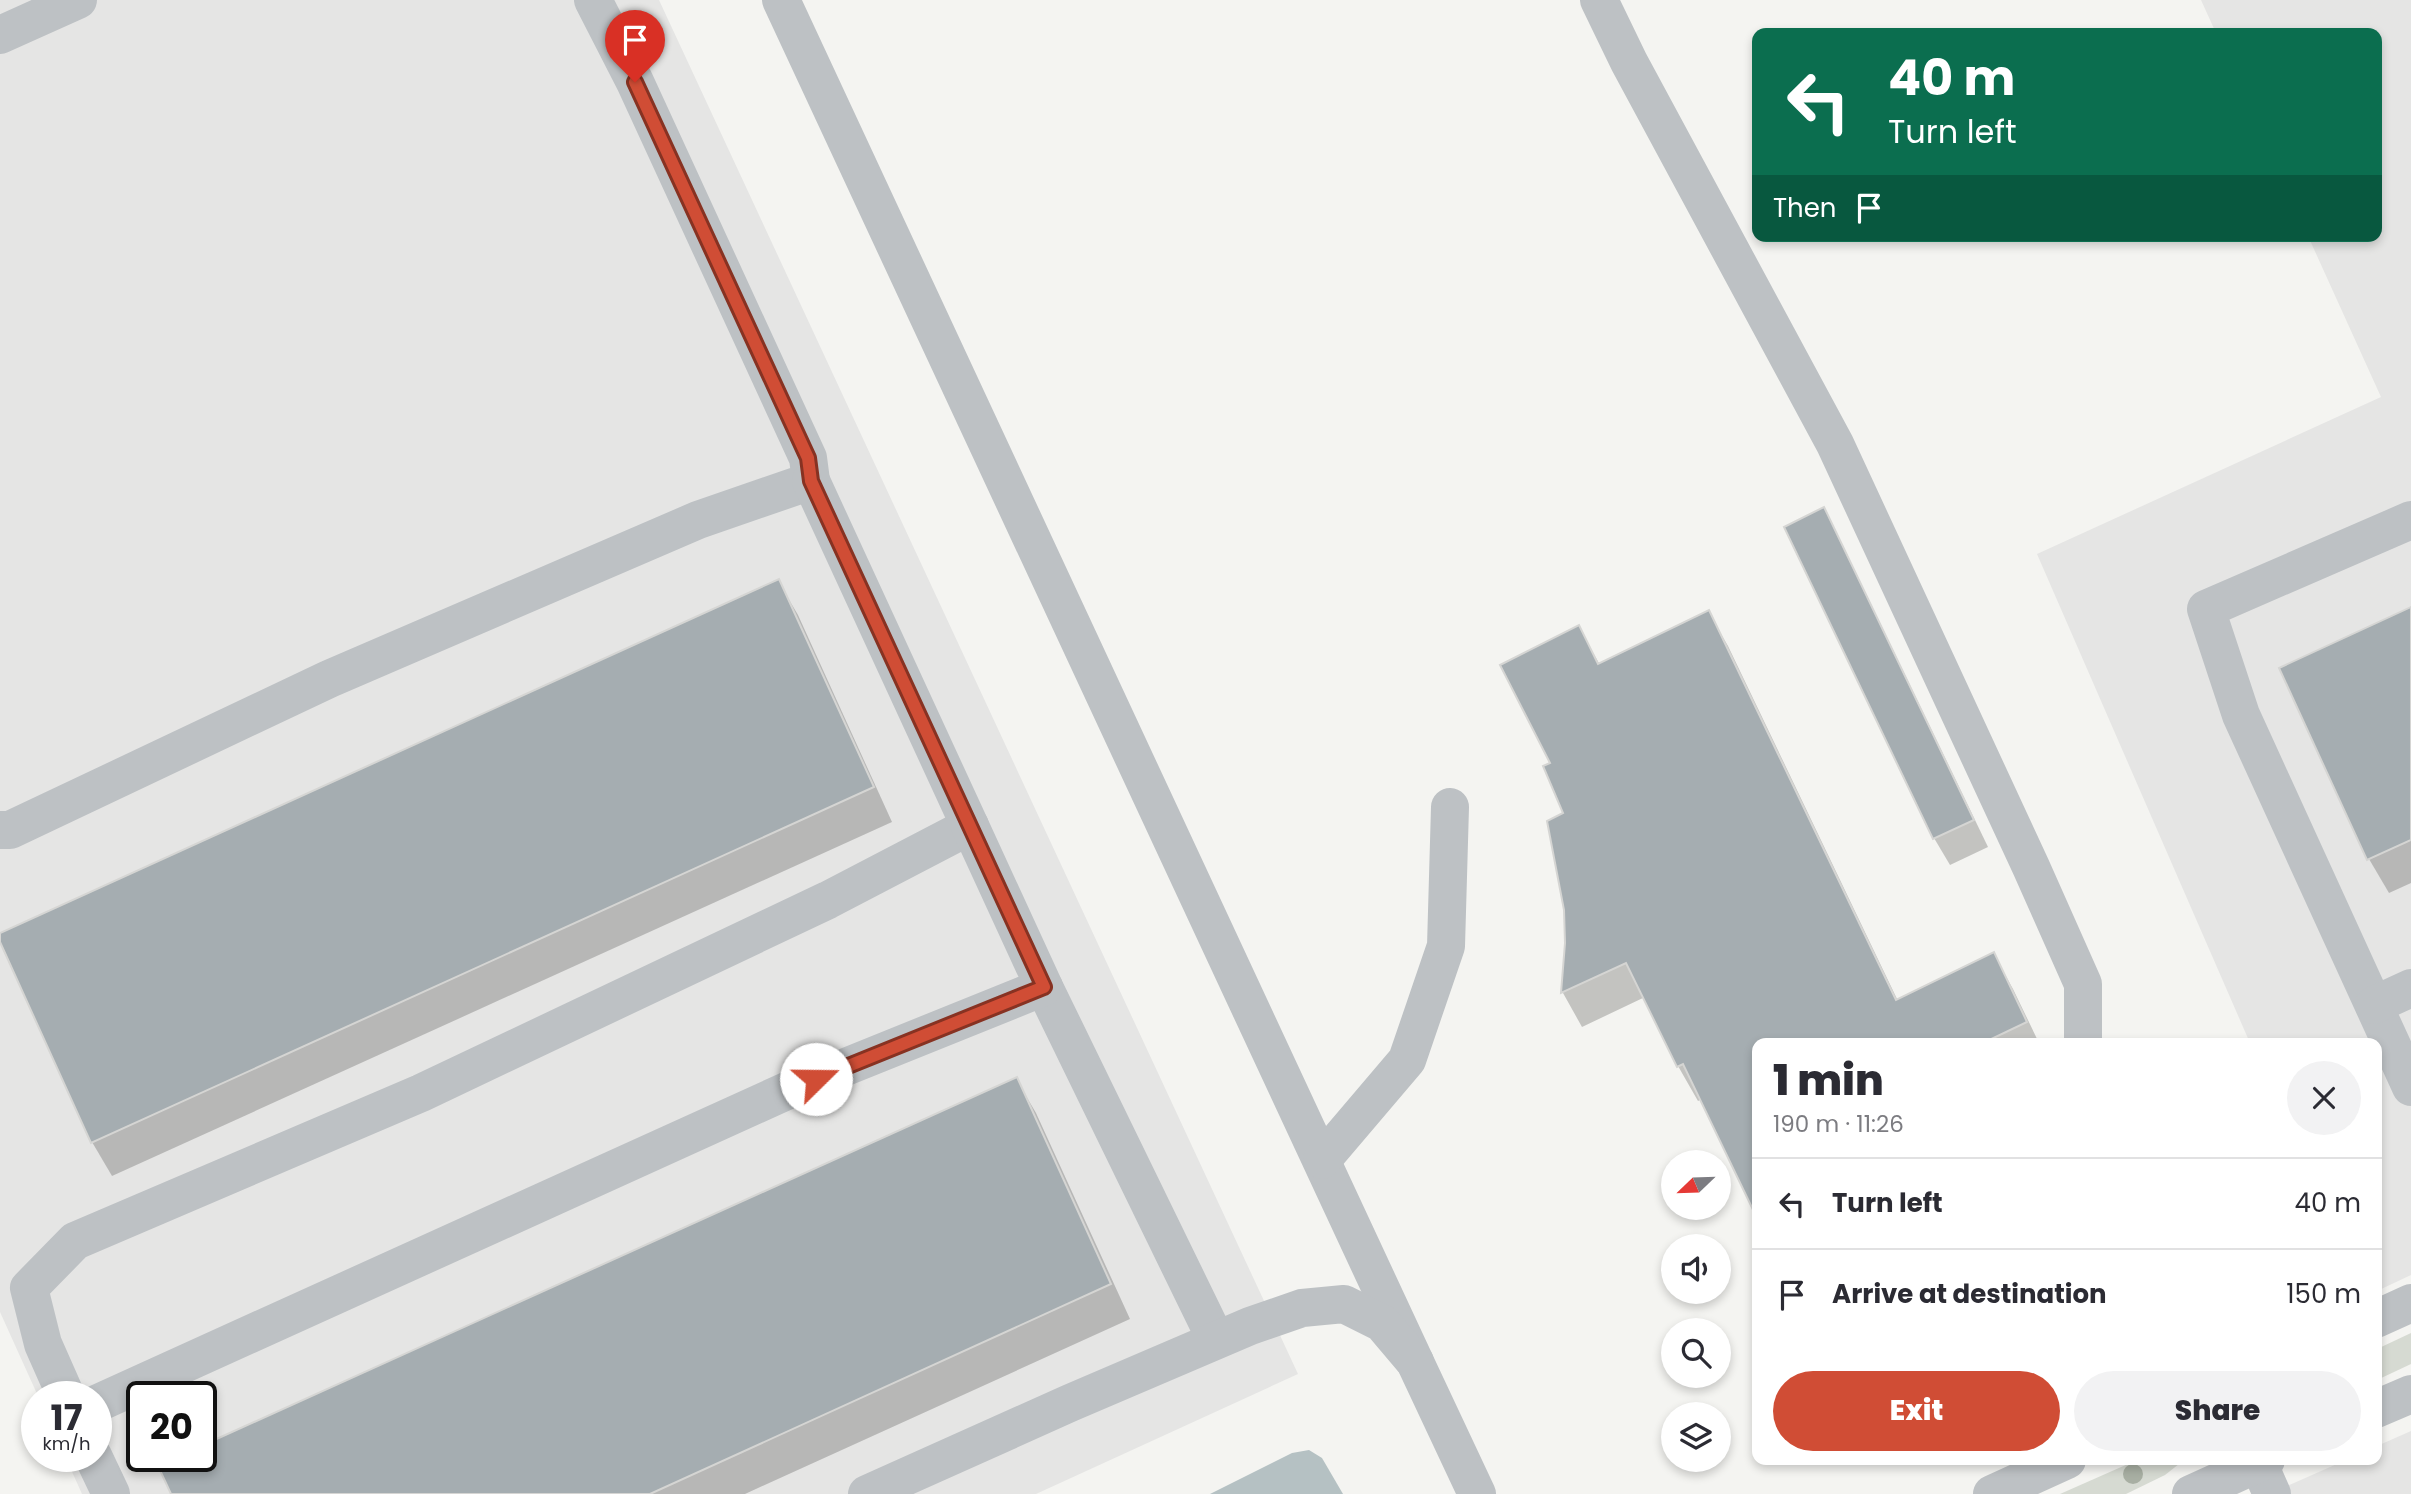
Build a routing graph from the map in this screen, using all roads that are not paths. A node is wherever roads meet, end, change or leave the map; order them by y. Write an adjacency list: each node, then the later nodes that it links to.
1 (78, 0): 5 (street)
2 (593, 0): 6 (street)
3 (781, 0): 16 (street)
4 (1599, 0): 14 (street)
5 (0, 35)
6 (811, 481): 9 (street); 10 (street)
7 (2411, 520): 13 (street)
8 (1450, 807): 16 (street)
9 (970, 826): 11 (street); 21 (street)
10 (0, 830)
11 (1044, 987): 19 (street); 23 (street)
12 (2411, 988): 13 (street)
13 (2374, 1005): 15 (street)
14 (2083, 1038)
15 (2411, 1087)
16 (1322, 1160): 20 (street)
17 (2411, 1303): 18 (street)
18 (2382, 1316)
19 (1216, 1340): 20 (street); 29 (street)
20 (1415, 1362): 30 (street)
21 (59, 1381)
22 (2411, 1394): 24 (street)
23 (112, 1397)
24 (2382, 1406)
25 (2056, 1465): 31 (street)
26 (2263, 1469): 32 (street)
27 (101, 1472): 28 (street)
28 (111, 1494)
29 (867, 1494)
30 (1477, 1494)
31 (1992, 1494)
32 (2190, 1494)

